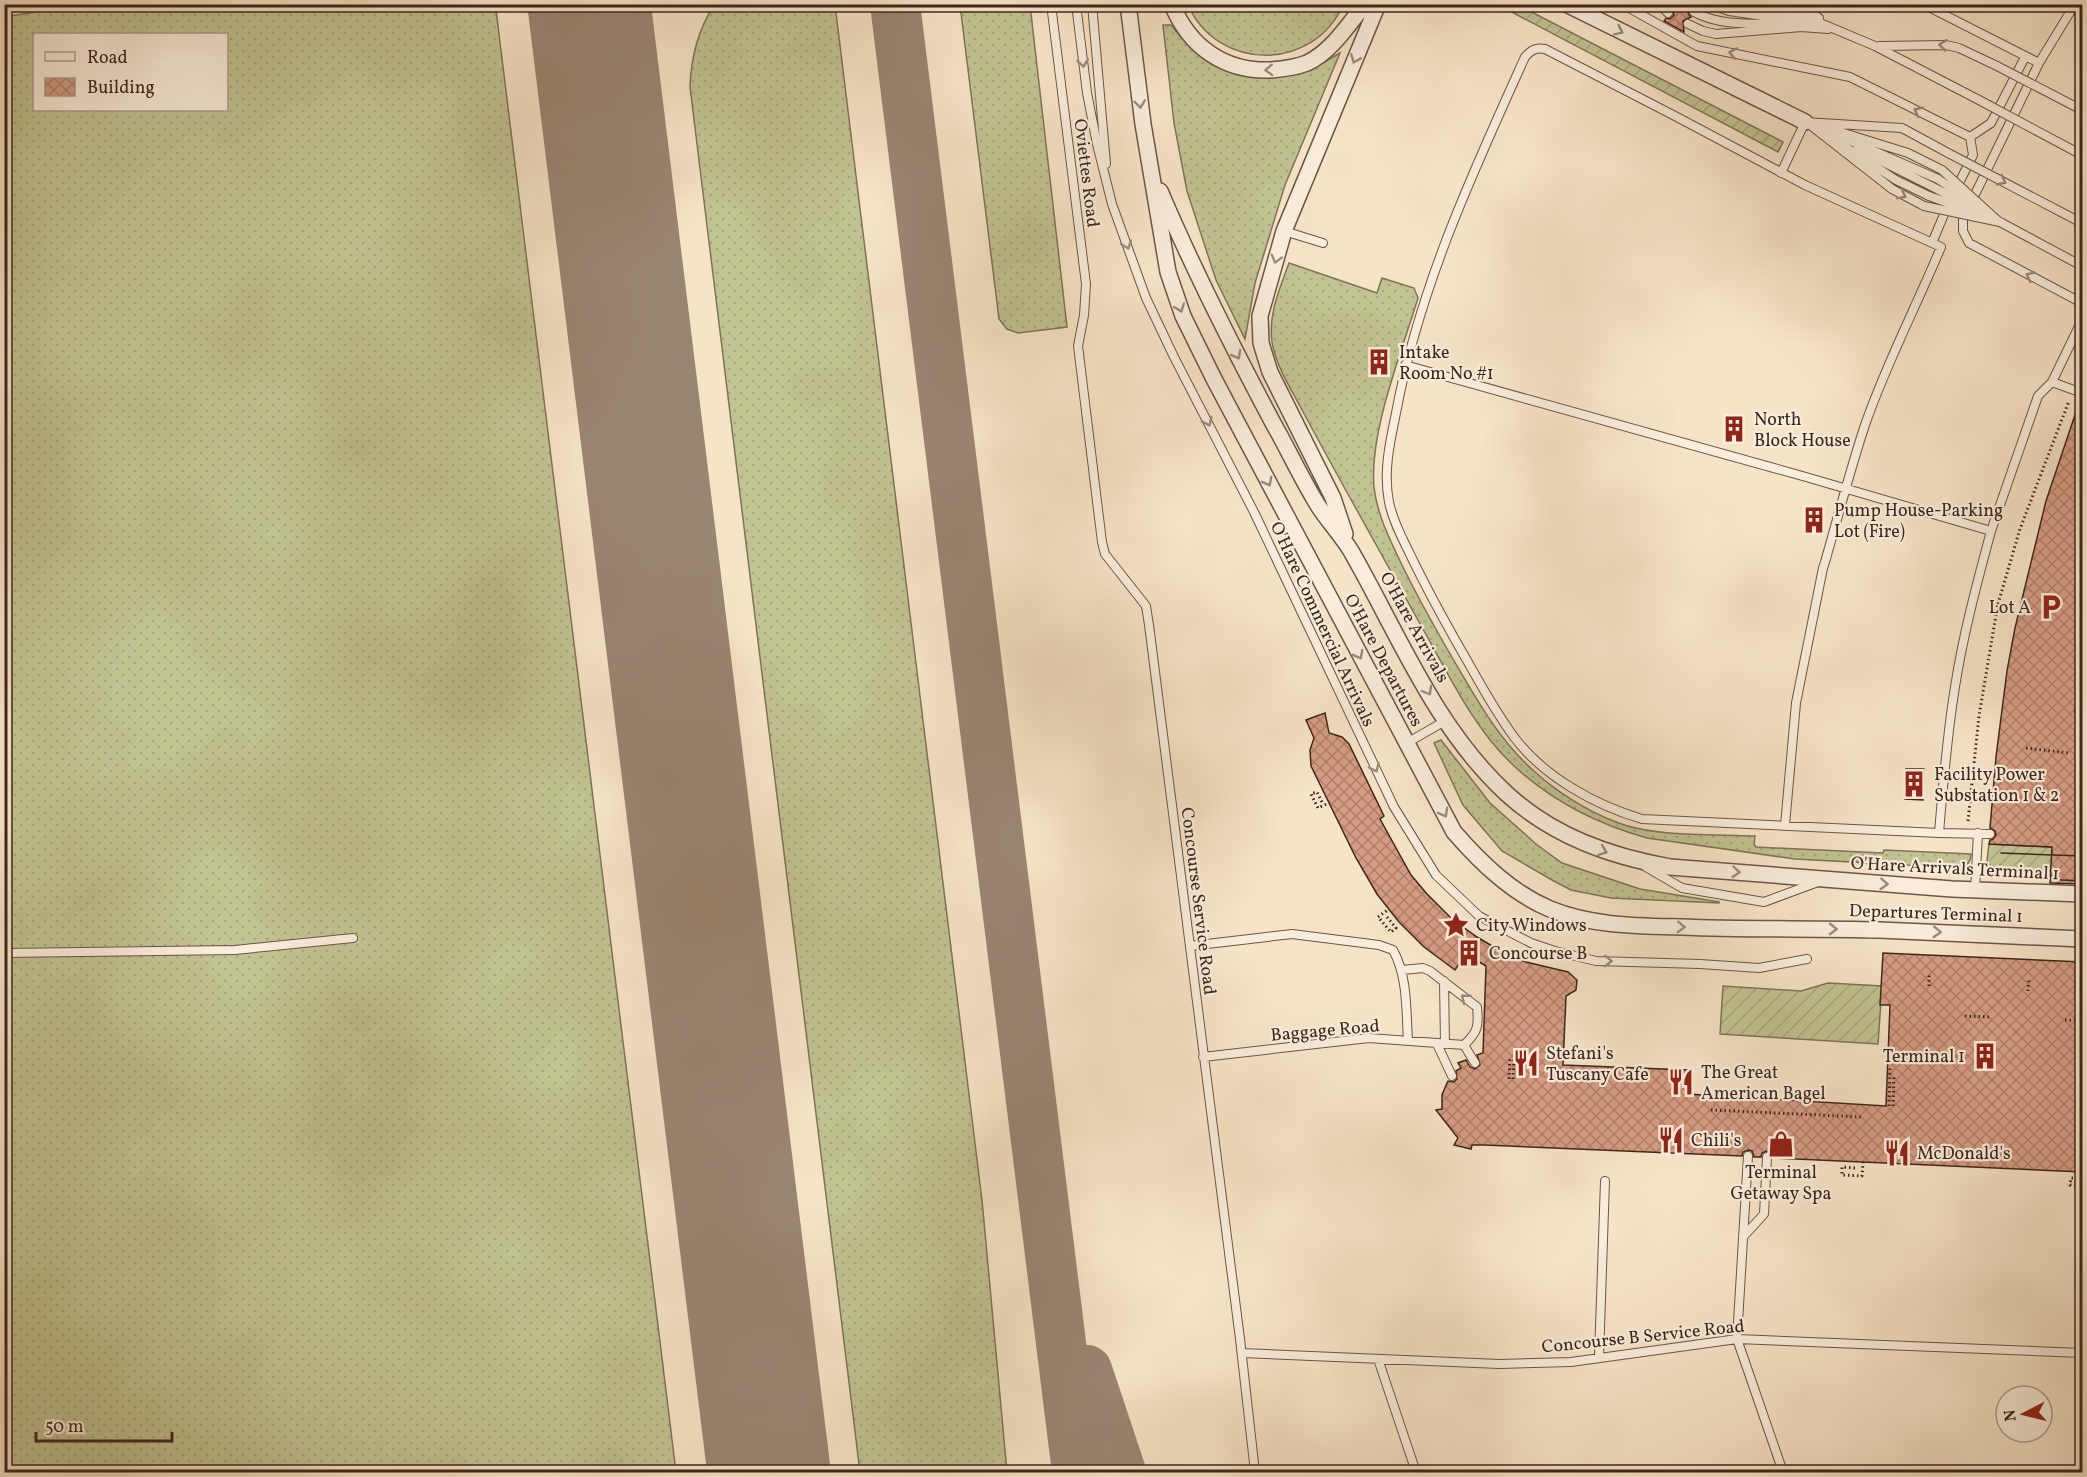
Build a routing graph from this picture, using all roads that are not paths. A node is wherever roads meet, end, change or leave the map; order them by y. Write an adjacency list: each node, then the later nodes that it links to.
1 (1051, 4): 41 (lane, Oviettes Road)
2 (1076, 4): 32 (lane, O'Hare Commercial Arrivals, one-way to 32)
3 (1092, 4): 32 (lane)
4 (1128, 4): 30 (street, one-way to 30)
5 (1172, 4): 6 (street, one-way to 5)
6 (1365, 4)
7 (1378, 4): 35 (street, one-way to 35)
8 (1566, 4): 27 (street, one-way to 27)
9 (1622, 4): 28 (lane, one-way to 9)
10 (1659, 4): 20 (lane)
11 (1710, 4): 22 (lane)
12 (1750, 4): 22 (lane)
13 (1775, 4): 22 (lane)
14 (1788, 4): 22 (lane)
15 (1798, 4): 22 (lane)
16 (1806, 4): 22 (lane)
17 (1923, 4): 24 (lane)
18 (2075, 4): 25 (lane)
19 (1694, 12): 22 (lane)
20 (1668, 13)
21 (1688, 24): 22 (lane)
22 (1838, 30): 23 (lane)
23 (1875, 46): 26 (lane, one-way to 23, bridge); 29 (lane, bridge)
24 (2025, 57): 25 (lane); 28 (lane)
25 (2039, 63): 39 (lane, one-way to 25)
26 (2082, 110)
27 (1805, 122): 31 (lane); 33 (lane, bridge); 33 (lane, bridge); 33 (lane, bridge); 33 (lane, bridge); 33 (lane, one-way to 33, bridge); 34 (lane, one-way to 34, bridge)
28 (1970, 137): 37 (lane)
29 (2082, 155)
30 (1150, 169): 47 (street, O'Hare Arrivals, one-way to 47); 49 (street, O'Hare Departures, one-way to 49)
31 (1781, 173): 37 (lane); 42 (lane)
32 (1109, 190): 63 (lane, O'Hare Commercial Arrivals, one-way to 63)
33 (2000, 222): 38 (lane)
34 (2082, 223)
35 (1284, 231): 36 (lane); 47 (street, one-way to 47)
36 (1323, 243)
37 (1932, 243): 45 (lane)
38 (2082, 266)
39 (2082, 303)
40 (2082, 320): 43 (lane)
41 (1078, 346): 61 (lane, Concourse Service Road)
42 (1405, 365): 45 (lane); 50 (lane)
43 (2052, 382): 44 (lane); 46 (lane)
44 (2082, 393)
45 (1846, 489): 46 (lane); 50 (lane)
46 (1991, 531): 51 (lane)
47 (1349, 548): 48 (street, O'Hare Arrivals, one-way to 48)
48 (1445, 721): 49 (lane); 54 (street, O'Hare Arrivals, one-way to 54)
49 (1405, 744): 58 (street, O'Hare Departures, one-way to 58)
50 (1785, 825): 51 (lane)
51 (1939, 833): 52 (lane)
52 (1978, 833): 53 (lane); 56 (lane)
53 (1990, 834)
54 (1637, 861): 55 (street, O'Hare Arrivals, one-way to 55); 55 (lane)
55 (1826, 879): 56 (street, O'Hare Arrivals Terminal 1, one-way to 56)
56 (1975, 890): 57 (street, O'Hare Arrivals Terminal 1)
57 (2082, 894)
58 (1788, 928): 60 (street, Departures Terminal 1, one-way to 60, bridge)
59 (353, 938): 62 (lane)
60 (2082, 939)
61 (1190, 946): 64 (lane); 69 (lane, Concourse Service Road)
62 (4, 953)
63 (1807, 959)
64 (1402, 970): 65 (lane); 66 (lane)
65 (1444, 981): 67 (lane); 68 (lane, one-way to 65)
66 (1408, 1041): 67 (lane, Baggage Road); 69 (lane, Baggage Road)
67 (1441, 1044): 68 (lane, Baggage Road); 71 (lane)
68 (1464, 1045): 70 (lane)
69 (1203, 1056): 77 (lane, Concourse Service Road)
70 (1475, 1063)
71 (1452, 1076)
72 (1748, 1156): 75 (lane)
73 (1767, 1157): 75 (lane)
74 (1605, 1181): 79 (lane)
75 (1743, 1236): 76 (lane)
76 (1737, 1339): 78 (lane, Concourse B Service Road); 79 (lane, Concourse B Service Road); 83 (lane)
77 (1242, 1353): 80 (lane, Concourse B Service Road); 81 (lane, Concourse Service Road)
78 (2082, 1353)
79 (1599, 1357): 80 (lane, Concourse B Service Road)
80 (1378, 1359): 82 (lane)
81 (1255, 1473)
82 (1416, 1473)
83 (1783, 1473)

